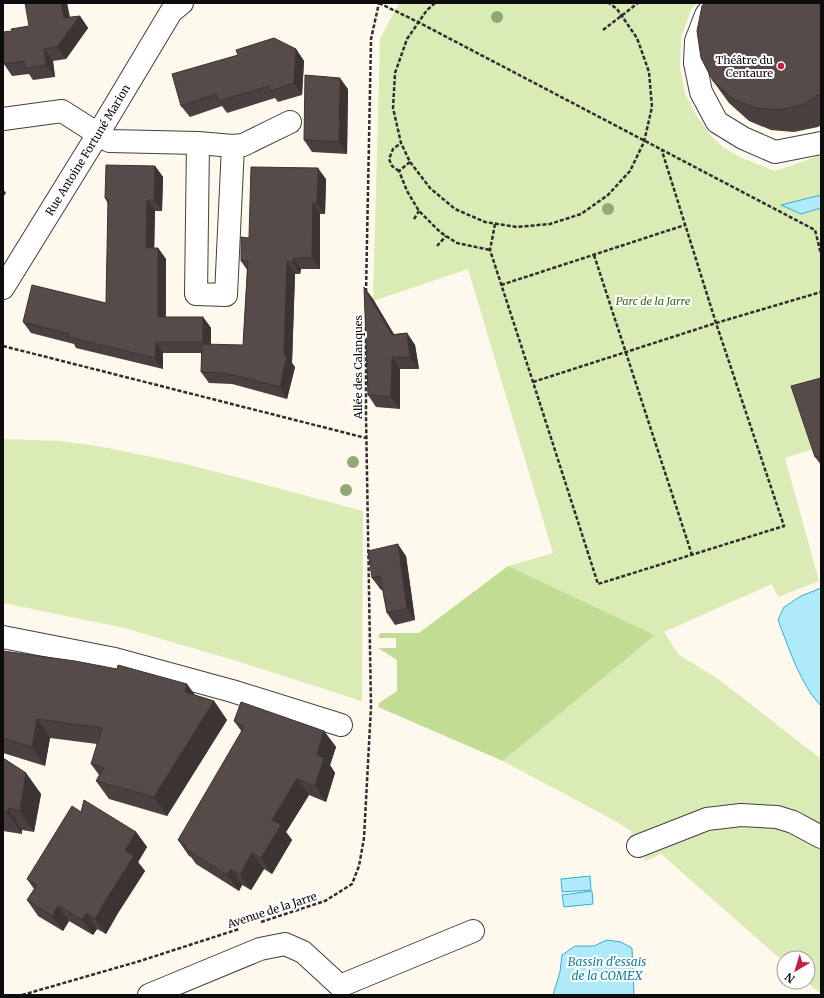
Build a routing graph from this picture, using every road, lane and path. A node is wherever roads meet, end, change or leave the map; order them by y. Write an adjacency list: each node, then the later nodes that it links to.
1 (378, 3): 8 (path); 33 (path)
2 (435, 3): 8 (path)
3 (609, 3): 7 (path)
4 (638, 3): 7 (path)
5 (715, 3): 16 (street)
6 (175, 6): 12 (street, Rue Antoine Fortuné Marion)
7 (621, 16): 9 (path); 13 (path)
8 (418, 22): 13 (path); 15 (path)
9 (603, 30)
10 (3, 119): 12 (street)
11 (290, 122): 17 (street)
12 (98, 134): 14 (street); 31 (street, Rue Antoine Fortuné Marion)
13 (644, 142): 18 (path); 23 (path)
14 (198, 143): 17 (street); 17 (street)
15 (401, 143): 19 (path); 20 (path)
16 (821, 144)
17 (233, 146)
18 (662, 151): 24 (path); 28 (path)
19 (410, 162): 20 (path); 23 (path)
20 (399, 171): 21 (path)
21 (419, 211): 22 (path); 25 (path)
22 (414, 220)
23 (495, 224): 27 (path)
24 (685, 225): 29 (path); 35 (path)
25 (446, 236): 26 (path); 27 (path)
26 (437, 246)
27 (490, 250): 30 (path)
28 (821, 254)
29 (594, 255): 30 (path); 37 (path)
30 (502, 285): 38 (path)
31 (3, 288)
32 (821, 292): 35 (path)
33 (366, 295)
34 (366, 319): 39 (path, Allée des Calanques)
35 (716, 323): 37 (path); 40 (path)
36 (3, 346): 39 (path)
37 (625, 352): 38 (path); 40 (path)
38 (533, 382): 40 (path)
39 (366, 438): 42 (path, Allée des Calanques)
40 (692, 555)
41 (3, 637): 43 (street)
42 (371, 707): 46 (path, Avenue de la Jarre)
43 (342, 725)
44 (821, 837): 45 (street)
45 (638, 846)
46 (258, 923)
47 (244, 927): 49 (path, Avenue de la Jarre)
48 (473, 931): 50 (street)
49 (22, 995)
50 (149, 995)

